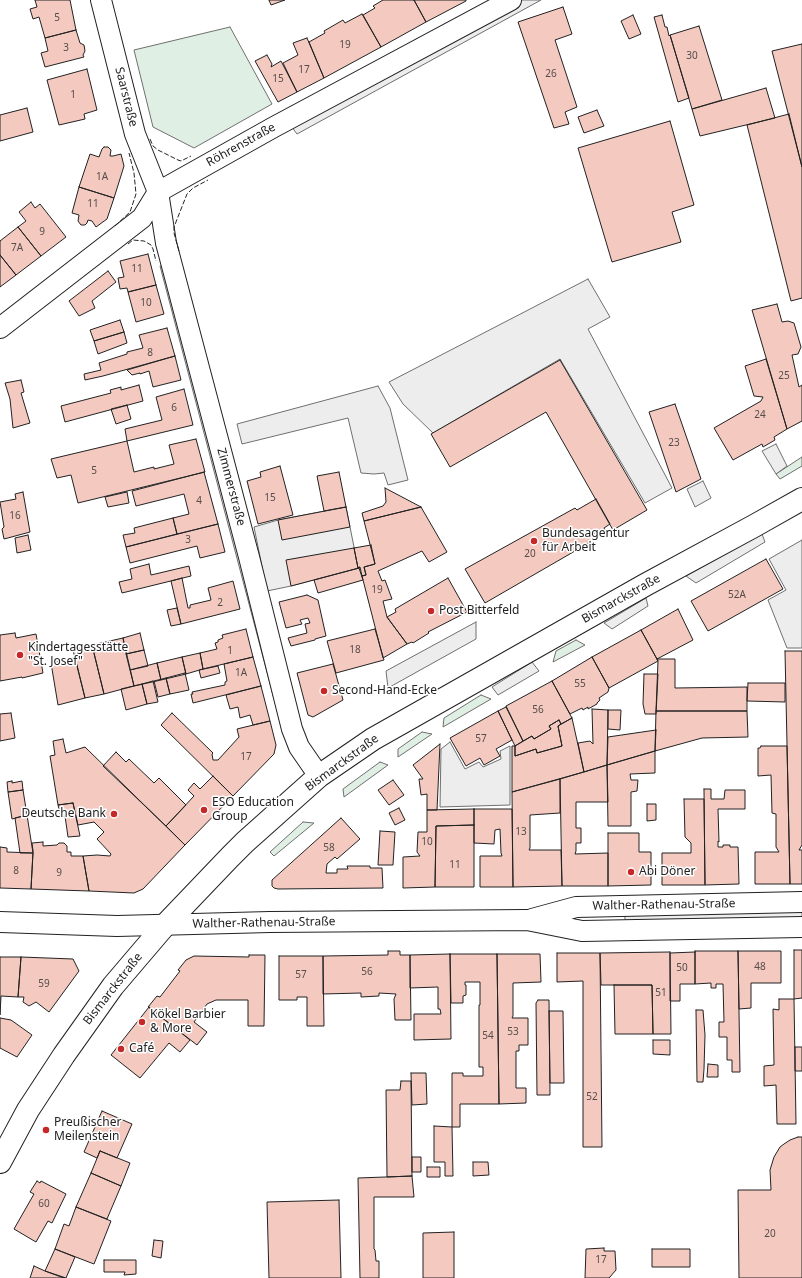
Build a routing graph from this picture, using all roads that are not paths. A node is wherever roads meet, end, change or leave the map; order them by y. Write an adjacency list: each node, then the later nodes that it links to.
1 (100, 0): 3 (street, Saarstraße)
2 (511, 0): 3 (street, Röhrenstraße)
3 (158, 192): 4 (street, Röhrenstraße); 6 (street, Zimmerstraße)
4 (0, 328)
5 (802, 499): 6 (main road, Bismarckstraße)
6 (319, 776): 10 (main road, Bismarckstraße)
7 (802, 902): 8 (street, Walther-Rathenau-Straße)
8 (527, 920): 10 (street, Walther-Rathenau-Straße); 11 (street, Walther-Rathenau-Straße)
9 (0, 922): 10 (street, Walther-Rathenau-Straße)
10 (165, 925): 12 (main road, Bismarckstraße)
11 (802, 927)
12 (0, 1162)

